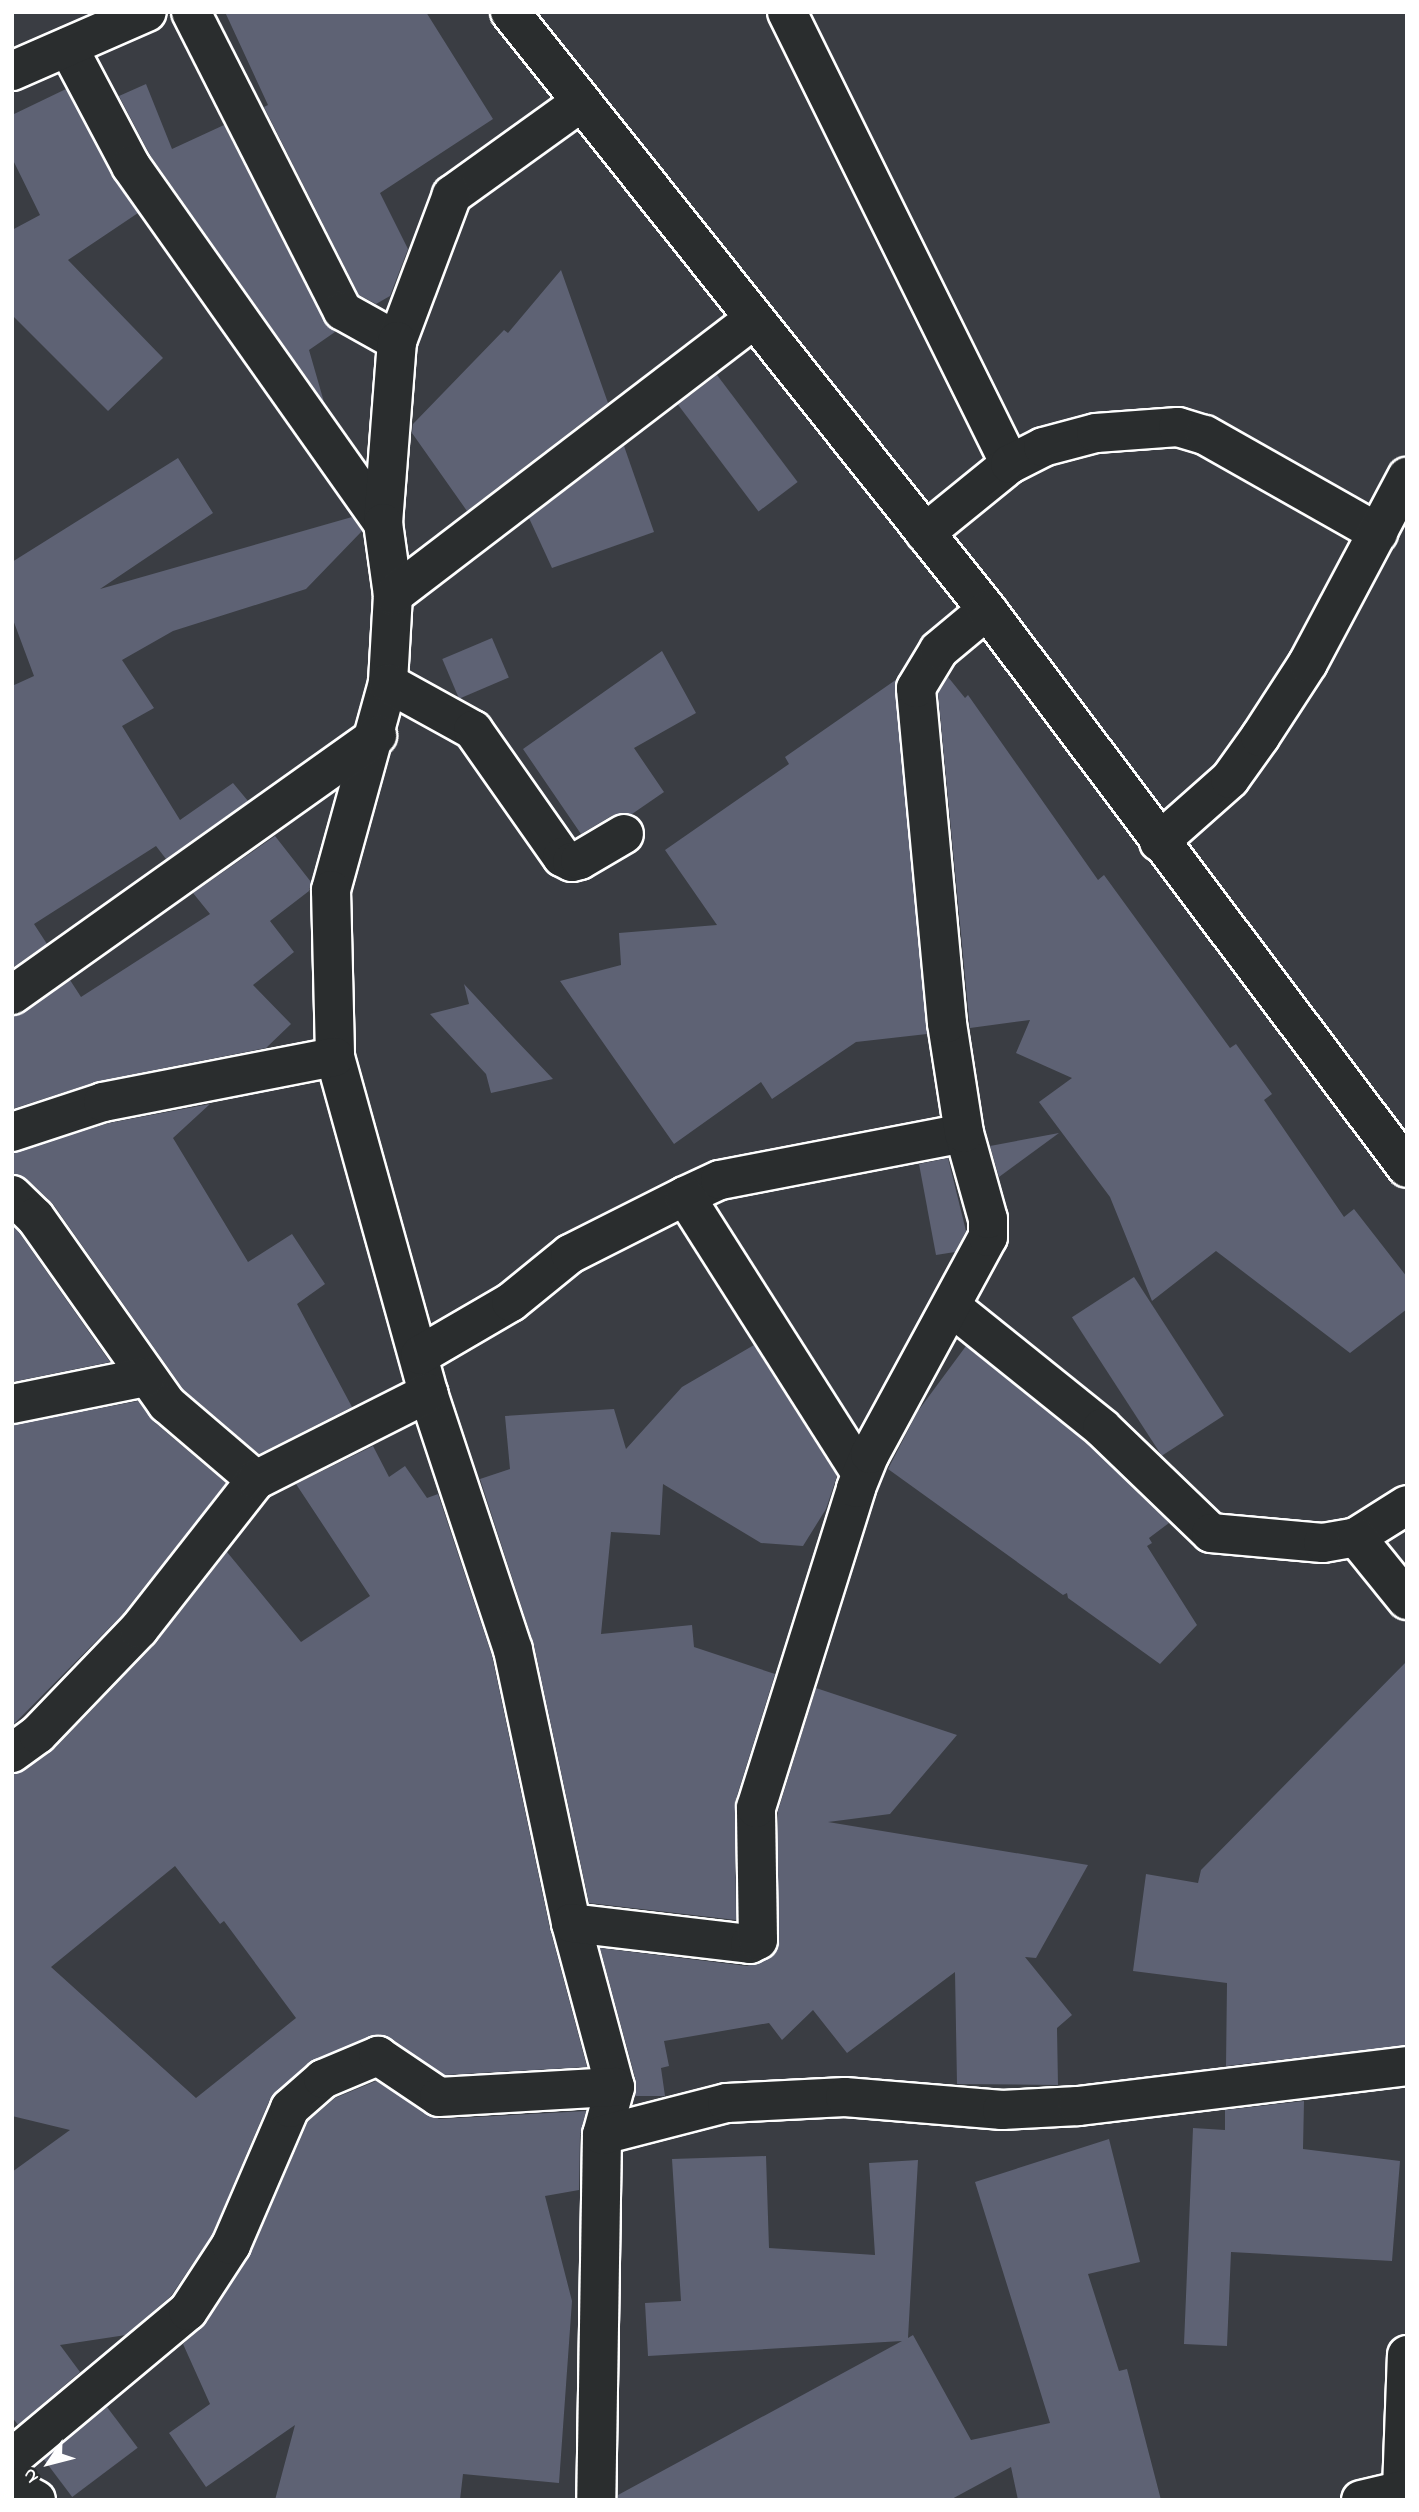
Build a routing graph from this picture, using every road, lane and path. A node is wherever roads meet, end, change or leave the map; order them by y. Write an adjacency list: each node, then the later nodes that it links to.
1 (147, 12): 5 (street)
2 (191, 12): 9 (street)
3 (510, 12): 7 (street)
4 (787, 12): 10 (street)
5 (68, 47): 6 (street); 12 (street)
6 (12, 71)
7 (580, 103): 8 (street); 9 (street)
8 (754, 319): 13 (street); 15 (street)
9 (397, 341): 12 (street)
10 (1010, 464): 13 (street); 14 (street)
11 (1406, 482): 14 (street)
12 (383, 523): 15 (street)
13 (925, 533): 16 (street)
14 (1378, 533): 20 (street)
15 (393, 595): 17 (street)
16 (987, 610): 20 (street); 24 (street)
17 (388, 683): 18 (street); 19 (street)
18 (377, 736): 21 (street); 22 (street)
19 (624, 834)
20 (1159, 842): 25 (street)
21 (12, 995)
22 (335, 1057): 23 (street); 29 (street)
23 (12, 1132)
24 (964, 1133): 27 (street); 28 (street)
25 (1407, 1168)
26 (12, 1195): 30 (street)
27 (685, 1196): 29 (street); 33 (street)
28 (953, 1308): 33 (street); 36 (street)
29 (420, 1355): 31 (street)
30 (146, 1377): 32 (street); 34 (street)
31 (428, 1393): 34 (street); 39 (street)
32 (12, 1404)
33 (861, 1472): 39 (street)
34 (256, 1480): 38 (street)
35 (1407, 1504): 36 (street)
36 (1356, 1538): 37 (street)
37 (1407, 1600)
38 (12, 1752)
39 (570, 1923): 41 (street)
40 (1407, 2066): 42 (street)
41 (615, 2087): 42 (street); 44 (street)
42 (602, 2135): 48 (street)
43 (1407, 2356): 46 (street)
44 (12, 2458)
45 (12, 2487): 47 (street)
46 (1405, 2489): 49 (street)
47 (36, 2500)
48 (596, 2500)
49 (1361, 2500)

